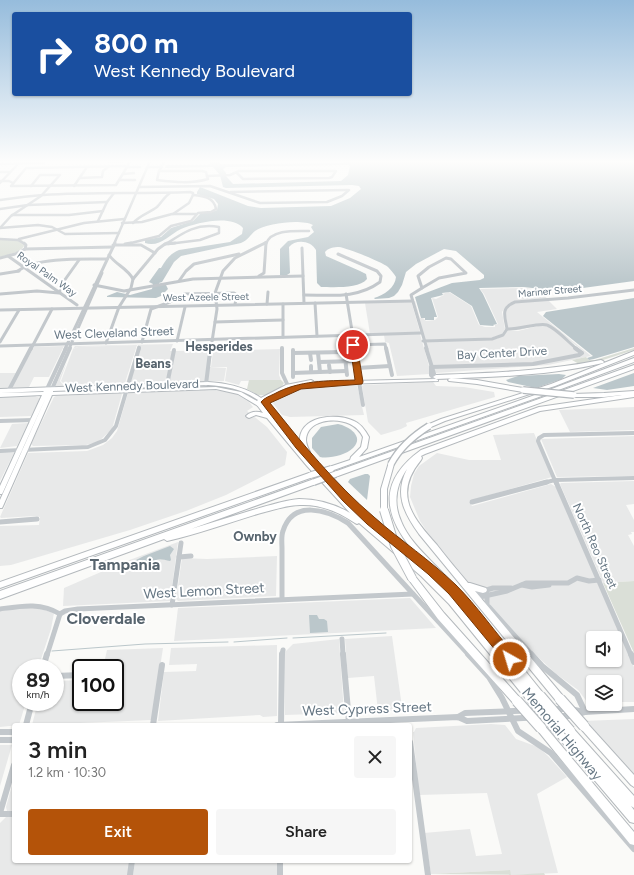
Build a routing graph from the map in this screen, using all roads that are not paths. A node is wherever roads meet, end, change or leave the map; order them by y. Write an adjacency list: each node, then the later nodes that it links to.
1 (32, 202): 10 (street)
2 (107, 202): 10 (street); 12 (street)
3 (132, 202): 17 (street)
4 (162, 202): 18 (street)
5 (190, 202): 13 (street)
6 (213, 202): 14 (street)
7 (253, 202): 9 (street)
8 (327, 202): 9 (street)
9 (291, 203)
10 (28, 205): 11 (street); 15 (street)
11 (0, 209)
12 (103, 211): 15 (street); 16 (street)
13 (172, 214): 14 (street); 18 (street)
14 (196, 214): 28 (street)
15 (12, 216): 19 (street)
16 (98, 221): 17 (street); 21 (street)
17 (123, 221): 18 (street); 22 (street); 24 (street)
18 (133, 223)
19 (0, 228): 20 (street)
20 (52, 228): 21 (street); 22 (street)
21 (65, 228): 22 (street)
22 (57, 230): 24 (street); 26 (street)
23 (309, 231): 27 (street)
24 (118, 233): 30 (street)
25 (0, 239): 26 (street)
26 (21, 240): 31 (street)
27 (266, 242): 35 (street); 36 (street)
28 (125, 244): 30 (street); 34 (street)
29 (165, 244): 29 (street); 32 (street)
30 (113, 246): 31 (street); 40 (street)
31 (25, 248): 41 (street)
32 (158, 248): 34 (street); 38 (street)
33 (302, 248): 54 (street)
34 (150, 249): 38 (street)
35 (256, 249): 36 (street); 37 (street)
36 (265, 250): 55 (street)
37 (246, 252): 42 (street); 46 (street)
38 (155, 253): 57 (street)
39 (338, 254): 69 (street)
40 (109, 255): 44 (street); 47 (street)
41 (8, 256): 43 (street); 50 (street, Royal Palm Way)
42 (228, 257): 46 (street); 58 (street)
43 (0, 258)
44 (107, 259): 45 (street); 48 (street)
45 (79, 260): 49 (street); 66 (street)
46 (232, 260): 56 (street)
47 (116, 263): 48 (street); 57 (street)
48 (105, 265): 60 (street)
49 (31, 266): 50 (street); 51 (street)
50 (23, 267): 51 (street, Royal Palm Way); 52 (street)
51 (27, 270): 52 (street); 59 (street, Royal Palm Way)
52 (18, 271): 53 (street)
53 (0, 274)
54 (303, 276): 55 (street); 70 (street)
55 (257, 277): 56 (street)
56 (220, 278): 58 (street); 67 (street)
57 (133, 279): 64 (street)
58 (179, 281): 64 (street)
59 (47, 284): 62 (street); 66 (street, Royal Palm Way)
60 (96, 286): 64 (street); 84 (street)
61 (422, 288): 61 (street); 71 (street)
62 (38, 290): 66 (street); 68 (street)
63 (634, 290): 91 (street, Mariner Street)
64 (128, 292): 82 (street)
65 (268, 292): 77 (street)
66 (59, 293): 79 (street, Royal Palm Way)
67 (215, 293): 73 (street); 76 (street); 81 (street)
68 (0, 294)
69 (346, 294): 70 (street); 72 (street)
70 (304, 295): 74 (street)
71 (412, 301): 72 (street, West Azeele Street); 92 (street)
72 (348, 302): 75 (street, West Azeele Street); 96 (street)
73 (168, 303): 80 (street); 85 (street)
74 (304, 303): 75 (street, West Azeele Street); 78 (street, West Azeele Street)
75 (315, 303): 93 (street)
76 (235, 304): 77 (street, West Azeele Street); 81 (street, West Azeele Street)
77 (267, 304): 78 (street, West Azeele Street)
78 (283, 304): 89 (street)
79 (77, 305)
80 (157, 306): 82 (street, West Azeele Street); 85 (street, West Azeele Street); 100 (street)
81 (216, 306): 83 (street, West Azeele Street); 90 (street)
82 (119, 307): 84 (street, West Azeele Street); 101 (street)
83 (185, 307): 85 (street, West Azeele Street); 97 (street)
84 (86, 308): 86 (street, West Azeele Street); 102 (street)
85 (170, 308)
86 (52, 309): 88 (street, West Azeele Street); 103 (street)
87 (0, 310): 88 (street, West Azeele Street)
88 (19, 310): 99 (street)
89 (283, 320): 90 (street); 94 (street)
90 (215, 322): 95 (street)
91 (507, 329): 98 (street); 124 (street, Bay Center Drive)
92 (421, 333): 96 (street, West Cleveland Street); 98 (street)
93 (317, 336): 94 (street, West Cleveland Street); 96 (street, West Cleveland Street)
94 (283, 338): 95 (street, West Cleveland Street)
95 (212, 340): 97 (street, West Cleveland Street); 133 (street)
96 (353, 340): 117 (street); 123 (street)
97 (177, 341): 100 (street, West Cleveland Street)
98 (423, 341): 124 (street)
99 (0, 342)
100 (142, 342): 101 (street, West Cleveland Street)
101 (106, 343): 102 (street, West Cleveland Street)
102 (70, 344): 103 (street, West Cleveland Street); 142 (street)
103 (34, 345): 104 (street, West Cleveland Street); 138 (street)
104 (0, 346)
105 (139, 347): 136 (street)
106 (282, 348): 120 (street)
107 (174, 350): 135 (street)
108 (328, 352): 110 (street); 113 (street); 116 (street)
109 (310, 353): 110 (street); 114 (street); 119 (street)
110 (318, 353): 118 (street)
111 (634, 353): 112 (highway)
112 (622, 358): 131 (highway); 213 (highway, bridge)
113 (329, 359)
114 (311, 360)
115 (634, 360): 158 (highway)
116 (346, 361): 117 (street); 118 (street); 129 (street)
117 (356, 361): 126 (street)
118 (319, 362): 128 (street)
119 (293, 363): 120 (street); 127 (street)
120 (282, 364): 134 (street)
121 (329, 365): 129 (street)
122 (311, 366): 127 (street)
123 (390, 366): 126 (street); 130 (street)
124 (431, 367): 131 (street)
125 (634, 367): 158 (highway)
126 (357, 368): 132 (street)
127 (312, 372): 128 (street)
128 (320, 372): 129 (street)
129 (330, 372)
130 (392, 375)
131 (434, 378): 132 (main road); 143 (highway, bridge)
132 (359, 381): 134 (main road); 146 (main road); 147 (street)
133 (206, 384): 135 (main road, West Kennedy Boulevard); 137 (main road); 140 (main road, West Kennedy Boulevard)
134 (288, 386): 146 (main road)
135 (166, 387): 136 (main road, West Kennedy Boulevard); 137 (main road, West Kennedy Boulevard)
136 (127, 388): 142 (main road, West Kennedy Boulevard); 155 (street)
137 (196, 388): 139 (main road, West Kennedy Boulevard)
138 (9, 390): 141 (main road, West Kennedy Boulevard); 142 (main road, West Kennedy Boulevard)
139 (228, 390): 140 (main road); 146 (main road, West Kennedy Boulevard)
140 (243, 390): 146 (main road, West Kennedy Boulevard)
141 (0, 391)
142 (49, 391): 144 (main road, West Kennedy Boulevard); 151 (main road); 155 (main road)
143 (634, 391)
144 (0, 395)
145 (634, 395): 156 (highway)
146 (261, 402): 149 (highway, Memorial Highway); 150 (main road, Memorial Highway)
147 (363, 405)
148 (249, 416): 149 (highway)
149 (268, 416): 169 (highway, Memorial Highway)
150 (277, 416): 157 (highway, Memorial Highway)
151 (33, 420): 152 (street); 155 (main road)
152 (0, 421)
153 (634, 433): 161 (street, North Reo Street)
154 (0, 450): 155 (street)
155 (22, 450): 162 (main road); 166 (main road)
156 (430, 450): 164 (highway); 176 (highway)
157 (308, 455): 158 (highway); 176 (highway, Memorial Highway)
158 (334, 470): 160 (highway, bridge)
159 (634, 478): 161 (street)
160 (313, 479): 171 (highway); 175 (highway)
161 (555, 480): 165 (street); 174 (street, North Reo Street)
162 (2, 484): 163 (main road)
163 (0, 492)
164 (404, 492): 178 (highway); 207 (highway, bridge)
165 (472, 502)
166 (0, 506)
167 (37, 519): 168 (street)
168 (0, 522)
169 (369, 529): 171 (highway); 212 (highway, Memorial Highway, bridge)
170 (181, 543): 173 (street)
171 (136, 546): 179 (highway)
172 (191, 556): 173 (street)
173 (179, 557): 181 (street)
174 (599, 580): 178 (street); 187 (street, North Reo Street)
175 (0, 585)
176 (453, 590): 209 (highway, Memorial Highway, bridge)
177 (413, 594): 180 (street, West Lemon Street); 180 (street); 191 (street)
178 (482, 594): 192 (street)
179 (0, 595)
180 (282, 600): 181 (street, West Lemon Street)
181 (172, 605): 183 (street, West Lemon Street)
182 (0, 609): 183 (street)
183 (60, 614): 186 (street)
184 (342, 639): 195 (street)
185 (283, 650): 199 (street)
186 (46, 659)
187 (634, 662)
188 (162, 666): 198 (street)
189 (634, 710): 192 (street, West Cypress Street)
190 (30, 711): 197 (street)
191 (508, 711): 192 (street, West Cypress Street); 193 (street, West Cypress Street); 194 (street)
192 (585, 712): 194 (street, West Cypress Street)
193 (458, 717): 194 (street, West Cypress Street); 196 (street, West Cypress Street)
194 (512, 718): 214 (street)
195 (349, 722): 196 (street, West Cypress Street); 200 (street, West Cypress Street)
196 (408, 722)
197 (27, 723)
198 (154, 723)
199 (281, 723)
200 (326, 723)
201 (0, 732): 202 (street)
202 (12, 732)
203 (0, 740): 204 (street)
204 (12, 740)
205 (12, 772): 210 (street)
206 (412, 778): 208 (street)
207 (634, 782)
208 (413, 796): 219 (street)
209 (634, 803)
210 (0, 814): 211 (street)
211 (12, 814)
212 (634, 818)
213 (634, 840)
214 (634, 849)
215 (132, 863): 217 (street)
216 (280, 863): 218 (street)
217 (130, 875)
218 (280, 875)
219 (428, 875)

